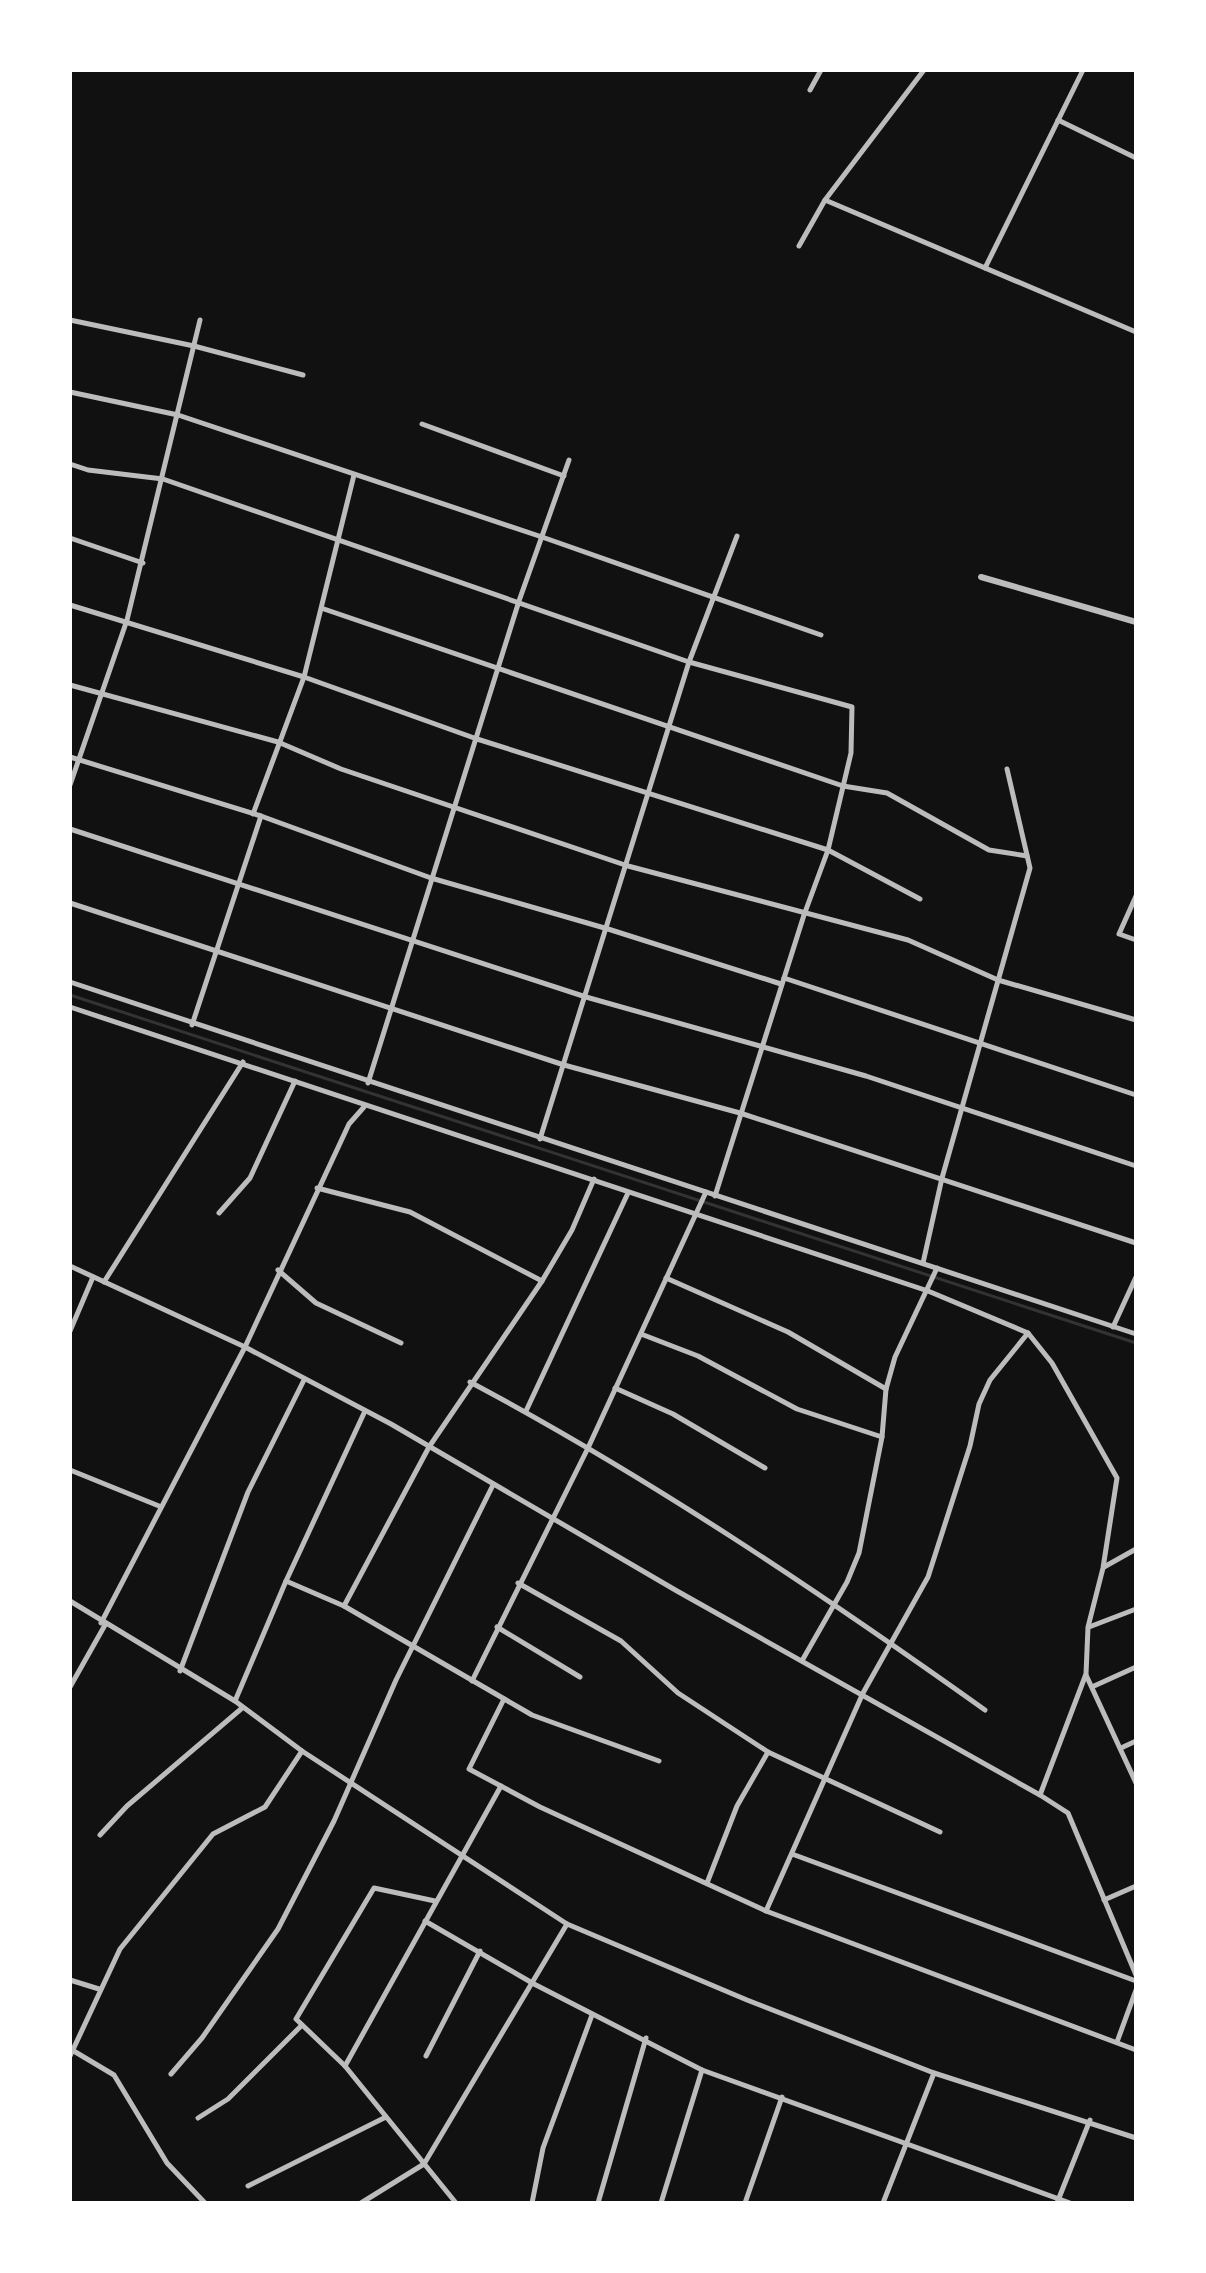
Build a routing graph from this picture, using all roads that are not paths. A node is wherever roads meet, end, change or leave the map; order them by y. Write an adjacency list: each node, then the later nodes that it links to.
1 (821, 70): 4 (street)
2 (924, 70): 7 (street)
3 (1083, 70): 5 (street)
4 (810, 90)
5 (1058, 120): 6 (street); 9 (street)
6 (1136, 158)
7 (825, 200): 8 (street); 9 (street)
8 (799, 246)
9 (985, 268): 12 (street)
10 (70, 320): 13 (street)
11 (200, 320): 13 (street)
12 (1136, 332)
13 (194, 346): 14 (street); 16 (street)
14 (303, 375)
15 (70, 392): 16 (street)
16 (178, 415): 20 (street); 22 (street)
17 (422, 424): 21 (street)
18 (569, 460): 21 (street)
19 (70, 464): 22 (street)
20 (354, 475): 24 (street); 26 (street)
21 (564, 476): 24 (street)
22 (163, 479): 26 (street); 27 (street)
23 (737, 536): 29 (street)
24 (542, 537): 29 (street); 30 (street)
25 (70, 538): 27 (street)
26 (339, 542): 30 (street); 32 (street)
27 (143, 563): 33 (street)
28 (981, 577): 34 (street)
29 (712, 597): 35 (street); 36 (street)
30 (519, 601): 36 (street); 37 (street)
31 (70, 605): 33 (street)
32 (324, 609): 37 (street); 38 (street)
33 (127, 620): 38 (street); 40 (street)
34 (1136, 622)
35 (821, 635)
36 (689, 662): 41 (street); 48 (street)
37 (499, 669): 41 (street); 42 (street)
38 (304, 677): 42 (street); 43 (street)
39 (70, 685): 40 (street)
40 (103, 694): 43 (street); 45 (street)
41 (669, 729): 48 (street); 49 (street)
42 (477, 739): 49 (street); 50 (street)
43 (278, 742): 50 (street); 51 (street)
44 (70, 757): 45 (street)
45 (77, 759): 47 (street); 51 (street)
46 (1007, 769): 55 (street)
47 (70, 785)
48 (843, 786): 54 (street); 55 (street)
49 (649, 794): 54 (street); 56 (street)
50 (454, 805): 56 (street); 57 (street)
51 (253, 814): 52 (street)
52 (261, 816): 57 (street); 58 (street)
53 (70, 829): 58 (street)
54 (828, 850): 60 (street); 62 (street)
55 (1027, 856): 67 (street)
56 (628, 866): 62 (street); 63 (street)
57 (431, 878): 63 (street); 65 (street)
58 (240, 884): 65 (street); 66 (street)
59 (1136, 896): 64 (street)
60 (920, 899)
61 (70, 903): 66 (street)
62 (804, 915): 67 (street); 68 (street)
63 (608, 929): 68 (street); 70 (street)
64 (1136, 940)
65 (410, 942): 70 (street); 72 (street)
66 (218, 951): 72 (street); 74 (street)
67 (998, 980): 73 (street); 75 (street)
68 (783, 981): 75 (street); 76 (street)
69 (70, 982): 74 (street)
70 (586, 997): 76 (street); 78 (street)
71 (70, 1007): 77 (street)
72 (389, 1008): 78 (street); 80 (street)
73 (1136, 1020)
74 (192, 1025): 80 (street)
75 (981, 1041): 81 (street); 83 (street)
76 (761, 1047): 83 (street); 84 (street)
77 (243, 1062): 79 (street); 104 (street)
78 (564, 1065): 84 (street); 85 (street)
79 (295, 1081): 82 (street); 93 (street)
80 (368, 1083): 85 (street)
81 (1136, 1095)
82 (364, 1107): 88 (street); 89 (street)
83 (963, 1109): 86 (street); 87 (street)
84 (740, 1113): 87 (street); 92 (street)
85 (540, 1139): 91 (street)
86 (1136, 1166)
87 (942, 1178): 95 (street); 96 (street)
88 (594, 1179): 90 (street); 103 (street)
89 (317, 1188): 98 (street); 103 (street)
90 (628, 1193): 94 (street); 118 (street)
91 (704, 1195): 92 (street); 94 (street)
92 (715, 1196): 96 (street)
93 (219, 1213)
94 (696, 1213): 102 (street); 105 (street)
95 (1136, 1243)
96 (923, 1263): 99 (street)
97 (70, 1266): 100 (street)
98 (278, 1270): 111 (street); 112 (street)
99 (936, 1270): 105 (street); 106 (street)
100 (93, 1277): 104 (street); 107 (street)
101 (1136, 1277): 106 (street)
102 (666, 1278): 109 (street); 116 (street)
103 (542, 1281): 114 (street)
104 (104, 1282): 112 (street)
105 (928, 1291): 108 (street); 116 (street)
106 (1113, 1327): 110 (street)
107 (70, 1331)
108 (1028, 1333): 128 (street); 138 (street)
109 (641, 1334): 115 (street); 119 (street)
110 (1136, 1334)
111 (401, 1343)
112 (245, 1347): 113 (street); 125 (street)
113 (304, 1380): 117 (street); 142 (street)
114 (470, 1382): 118 (street); 120 (street)
115 (615, 1388): 121 (street); 122 (street)
116 (886, 1389): 119 (street)
117 (365, 1411): 120 (street); 129 (street)
118 (526, 1411): 121 (street)
119 (882, 1437): 132 (street)
120 (429, 1447): 124 (street); 133 (street)
121 (588, 1448): 126 (street); 132 (street)
122 (765, 1468)
123 (70, 1470): 125 (street)
124 (493, 1485): 126 (street); 139 (street)
125 (159, 1506): 135 (street)
126 (553, 1520): 130 (street); 140 (street)
127 (1136, 1549): 128 (street)
128 (1103, 1568): 137 (street)
129 (286, 1581): 133 (street); 150 (street)
130 (518, 1583): 136 (street); 156 (street)
131 (70, 1601): 135 (street)
132 (835, 1602): 138 (street); 140 (street)
133 (344, 1606): 139 (street)
134 (1136, 1609): 137 (street)
135 (103, 1624): 142 (street); 147 (street)
136 (497, 1627): 144 (street); 145 (street)
137 (1088, 1627): 143 (street)
138 (892, 1644): 148 (street); 152 (street)
139 (412, 1647): 145 (street); 159 (street)
140 (803, 1659): 148 (street)
141 (1136, 1667): 146 (street)
142 (180, 1671): 150 (street)
143 (1086, 1674): 146 (street); 162 (street)
144 (580, 1677)
145 (472, 1681): 149 (street)
146 (1094, 1686): 154 (street)
147 (70, 1687)
148 (863, 1693): 158 (street); 162 (street)
149 (504, 1699): 157 (street); 161 (street)
150 (235, 1701): 151 (street)
151 (241, 1709): 155 (street); 164 (street)
152 (985, 1710)
153 (1136, 1741): 154 (street)
154 (1121, 1748): 160 (street)
155 (302, 1751): 159 (street); 178 (street)
156 (768, 1752): 158 (street); 167 (street)
157 (659, 1761)
158 (826, 1781): 163 (street); 166 (street)
159 (352, 1782): 165 (street); 190 (street)
160 (1136, 1783)
161 (501, 1786): 165 (street); 167 (street)
162 (1040, 1795): 169 (street)
163 (940, 1832)
164 (100, 1835)
165 (462, 1852): 170 (street); 173 (street)
166 (792, 1854): 171 (street); 175 (street)
167 (707, 1883): 171 (street)
168 (1136, 1886): 169 (street)
169 (1104, 1900): 175 (street)
170 (435, 1901): 172 (street); 181 (street)
171 (766, 1911): 183 (street)
172 (425, 1921): 174 (street); 187 (street)
173 (567, 1924): 177 (street); 189 (street)
174 (480, 1951): 177 (street); 186 (street)
175 (1136, 1978)
176 (70, 1980): 178 (street)
177 (534, 1984): 180 (street); 197 (street)
178 (99, 1989): 185 (street)
179 (1136, 1990): 183 (street)
180 (592, 2015): 182 (street); 203 (street)
181 (302, 2025): 187 (street); 193 (street)
182 (646, 2038): 188 (street); 204 (street)
183 (1117, 2042): 184 (street)
184 (1136, 2050)
185 (71, 2053): 200 (street)
186 (426, 2056)
187 (345, 2066): 192 (street)
188 (702, 2070): 191 (street); 205 (street)
189 (934, 2073): 194 (street); 196 (street)
190 (171, 2074)
191 (782, 2097): 196 (street); 206 (street)
192 (386, 2117): 197 (street); 198 (street)
193 (198, 2118)
194 (1090, 2120): 195 (street); 199 (street)
195 (1136, 2138)
196 (907, 2144): 199 (street); 207 (street)
197 (424, 2164): 201 (street); 202 (street)
198 (248, 2186)
199 (1058, 2201): 208 (street)
200 (205, 2203)
201 (361, 2203)
202 (456, 2203)
203 (532, 2203)
204 (598, 2203)
205 (661, 2203)
206 (745, 2203)
207 (883, 2203)
208 (1070, 2203)

